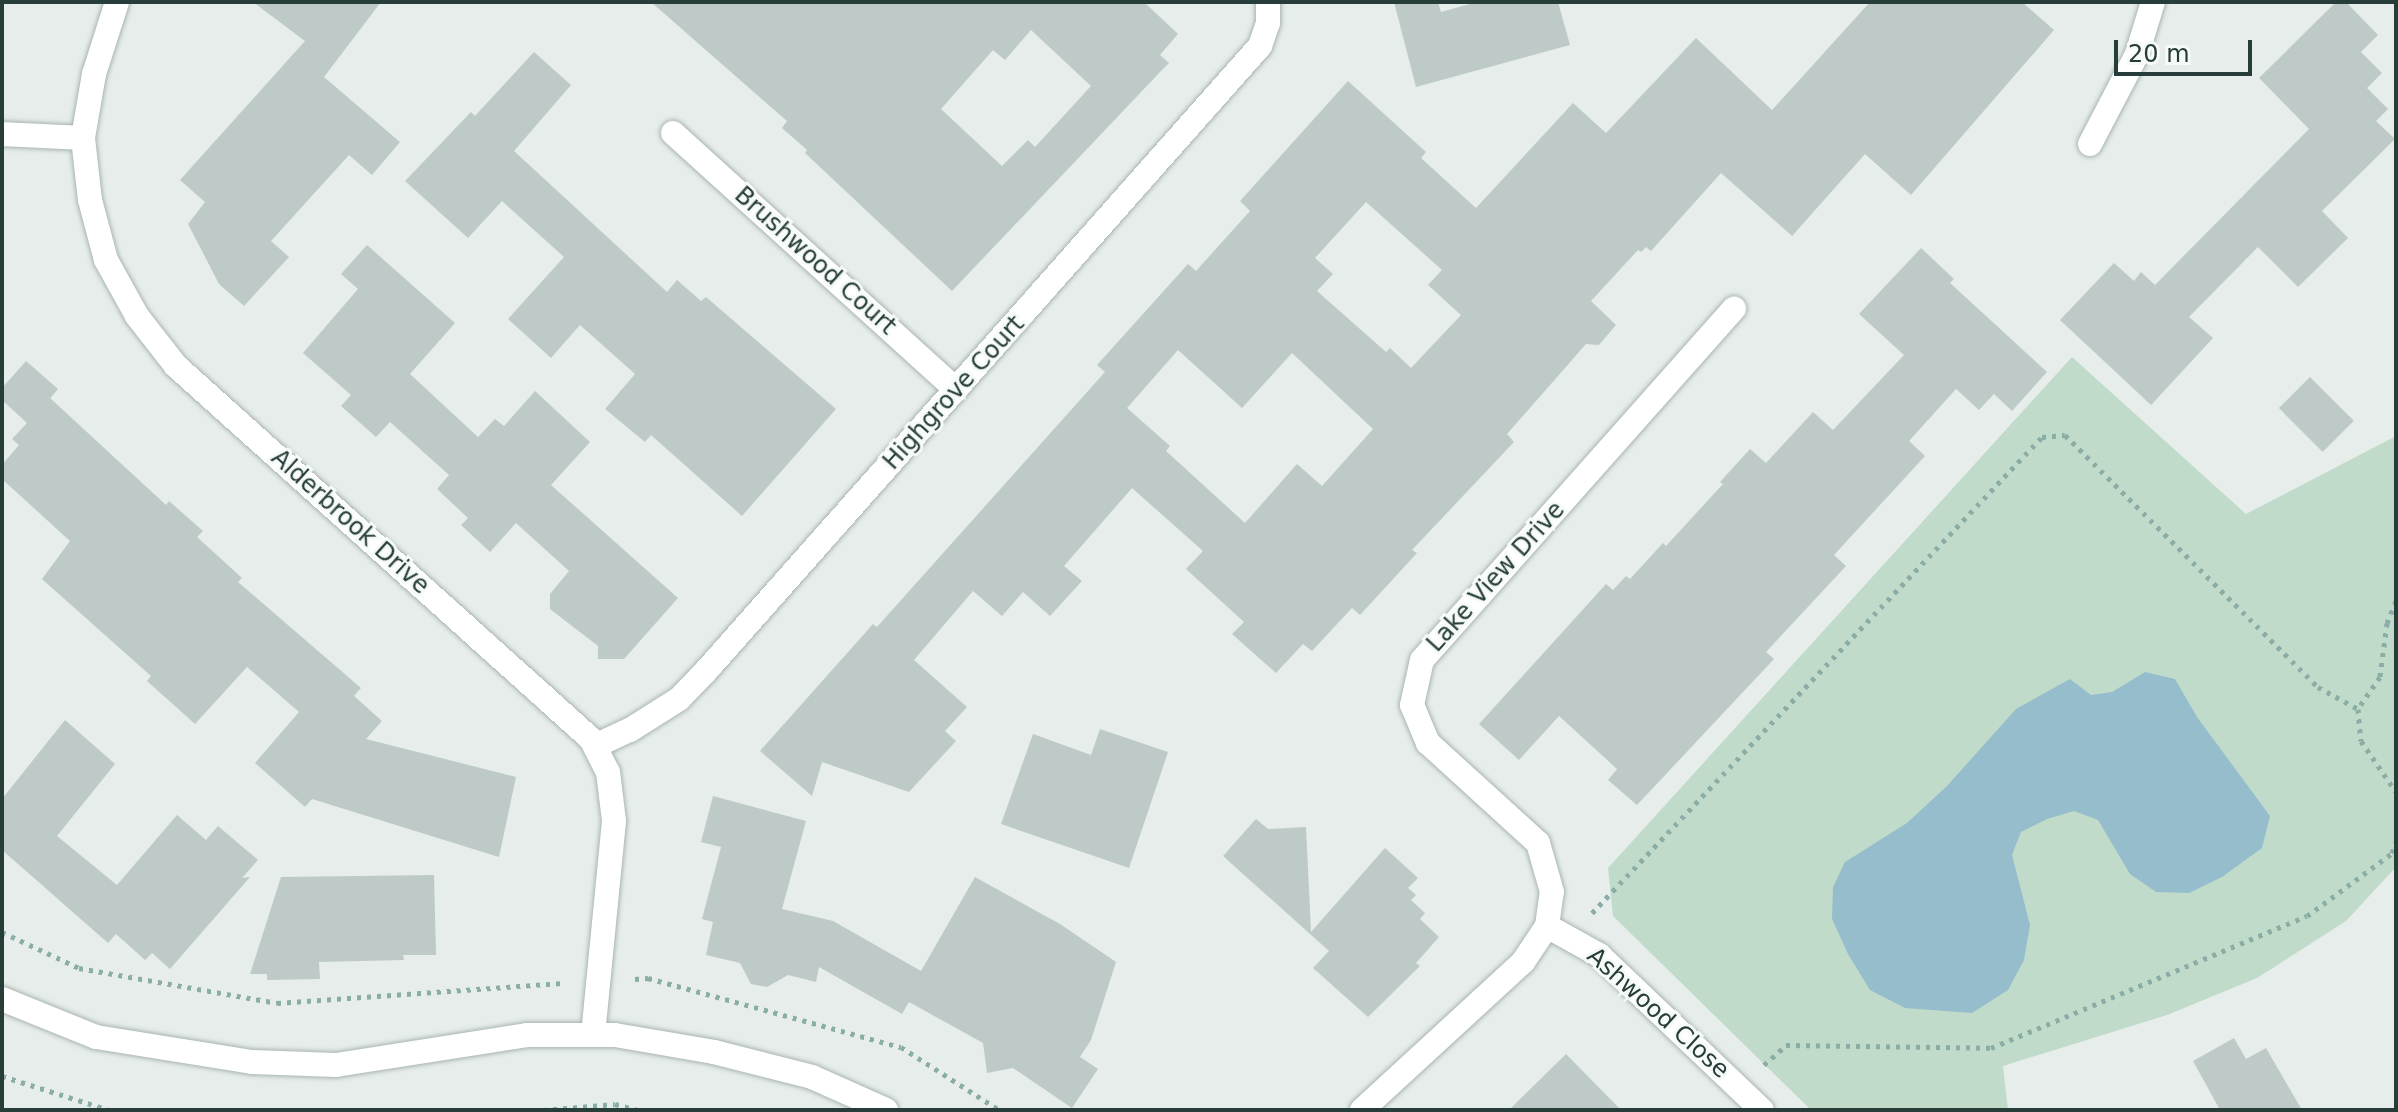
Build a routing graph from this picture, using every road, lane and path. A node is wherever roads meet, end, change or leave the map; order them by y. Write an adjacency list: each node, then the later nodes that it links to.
1 (117, 2): 6 (street, Alderbrook Drive)
2 (1268, 2): 9 (street, Highgrove Court)
3 (2153, 2): 7 (street)
4 (673, 133): 9 (street, Brushwood Court)
5 (2, 134): 6 (street)
6 (83, 138): 12 (street, Alderbrook Drive)
7 (2090, 144)
8 (1734, 308): 15 (street, Lake View Drive)
9 (956, 390): 12 (street, Highgrove Court)
10 (2396, 601): 11 (path)
11 (2358, 709): 13 (path); 16 (path)
12 (595, 746): 18 (street, Alderbrook Drive)
13 (2396, 792)
14 (2396, 842): 20 (path)
15 (1547, 926): 16 (street, Ashwood Close); 25 (street, Lake View Drive)
16 (1569, 937): 20 (street, Ashwood Close)
17 (2, 999): 18 (street)
18 (593, 1035): 24 (street)
19 (2, 1076): 21 (path)
20 (1740, 1088): 26 (street, Ashwood Close)
21 (109, 1110)
22 (543, 1110): 23 (path)
23 (638, 1110)
24 (886, 1110)
25 (1362, 1110)
26 (1762, 1110)

